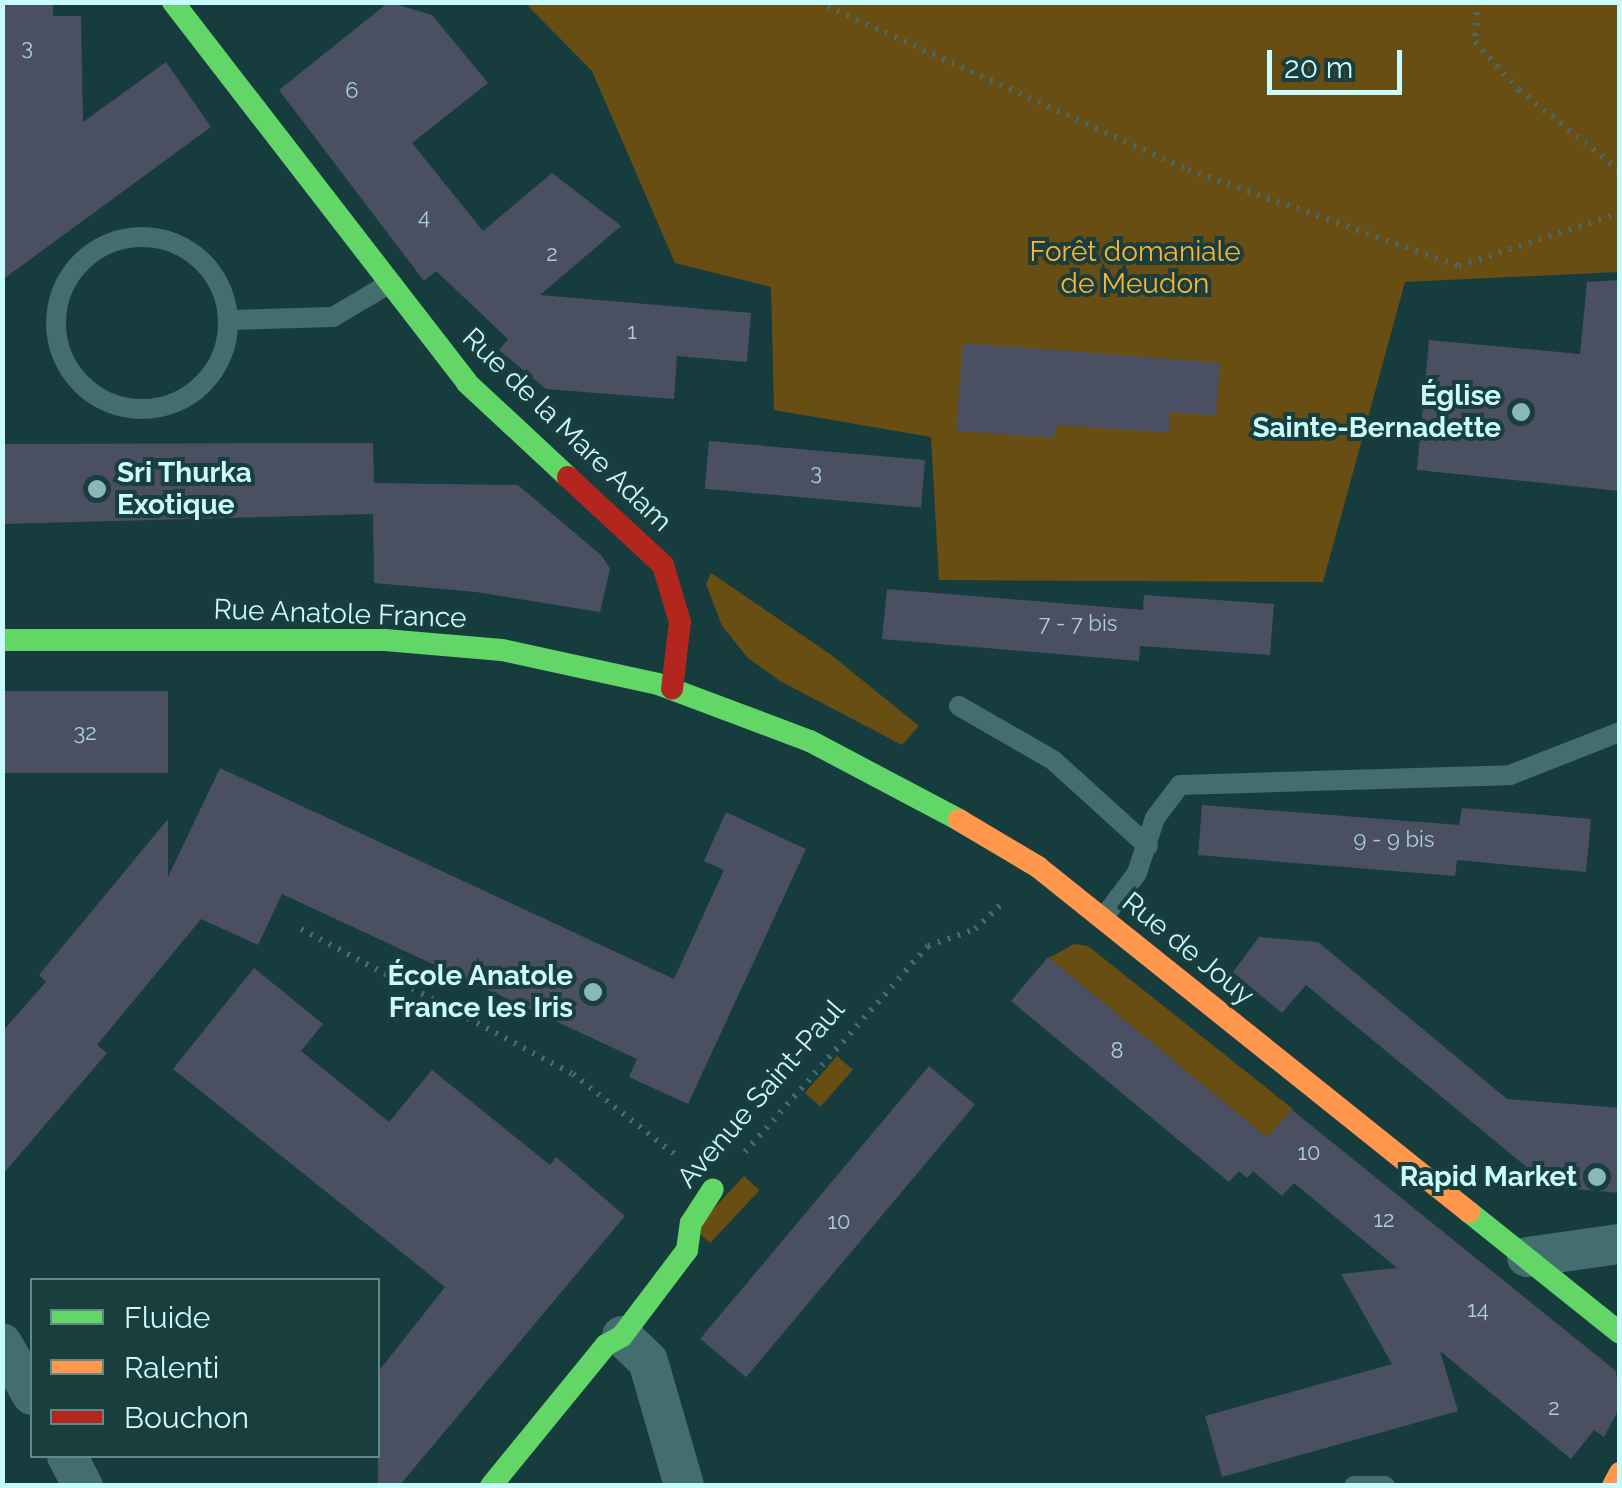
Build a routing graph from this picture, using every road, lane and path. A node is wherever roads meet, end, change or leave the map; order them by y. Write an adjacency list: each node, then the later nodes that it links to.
1 (173, 2): 6 (main road, Rue de la Mare Adam)
2 (818, 2): 5 (path)
3 (1478, 2): 4 (path)
4 (1620, 170)
5 (1620, 214)
6 (387, 286): 7 (lane); 9 (main road, Rue de la Mare Adam)
7 (228, 320): 7 (lane)
8 (2, 640): 9 (main road, Rue Anatole France)
9 (672, 689): 13 (main road, Rue de Jouy)
10 (959, 706): 12 (lane)
11 (1620, 732): 12 (lane)
12 (1148, 846): 14 (lane)
13 (1038, 867): 14 (main road, Rue de Jouy); 16 (path, Avenue Saint-Paul)
14 (1102, 919): 18 (main road, Rue de Jouy)
15 (302, 929): 16 (path)
16 (712, 1188): 20 (main road, Avenue Saint-Paul)
17 (1620, 1244): 18 (street)
18 (1527, 1258): 19 (main road, Rue de Jouy)
19 (1620, 1332)
20 (622, 1336): 26 (main road, Avenue Saint-Paul); 27 (street)
21 (2, 1343): 22 (street)
22 (30, 1392)
23 (68, 1458): 25 (street)
24 (1620, 1473): 30 (main road)
25 (83, 1486)
26 (491, 1486)
27 (684, 1486)
28 (1354, 1486): 29 (lane)
29 (1385, 1486)
30 (1613, 1486)

